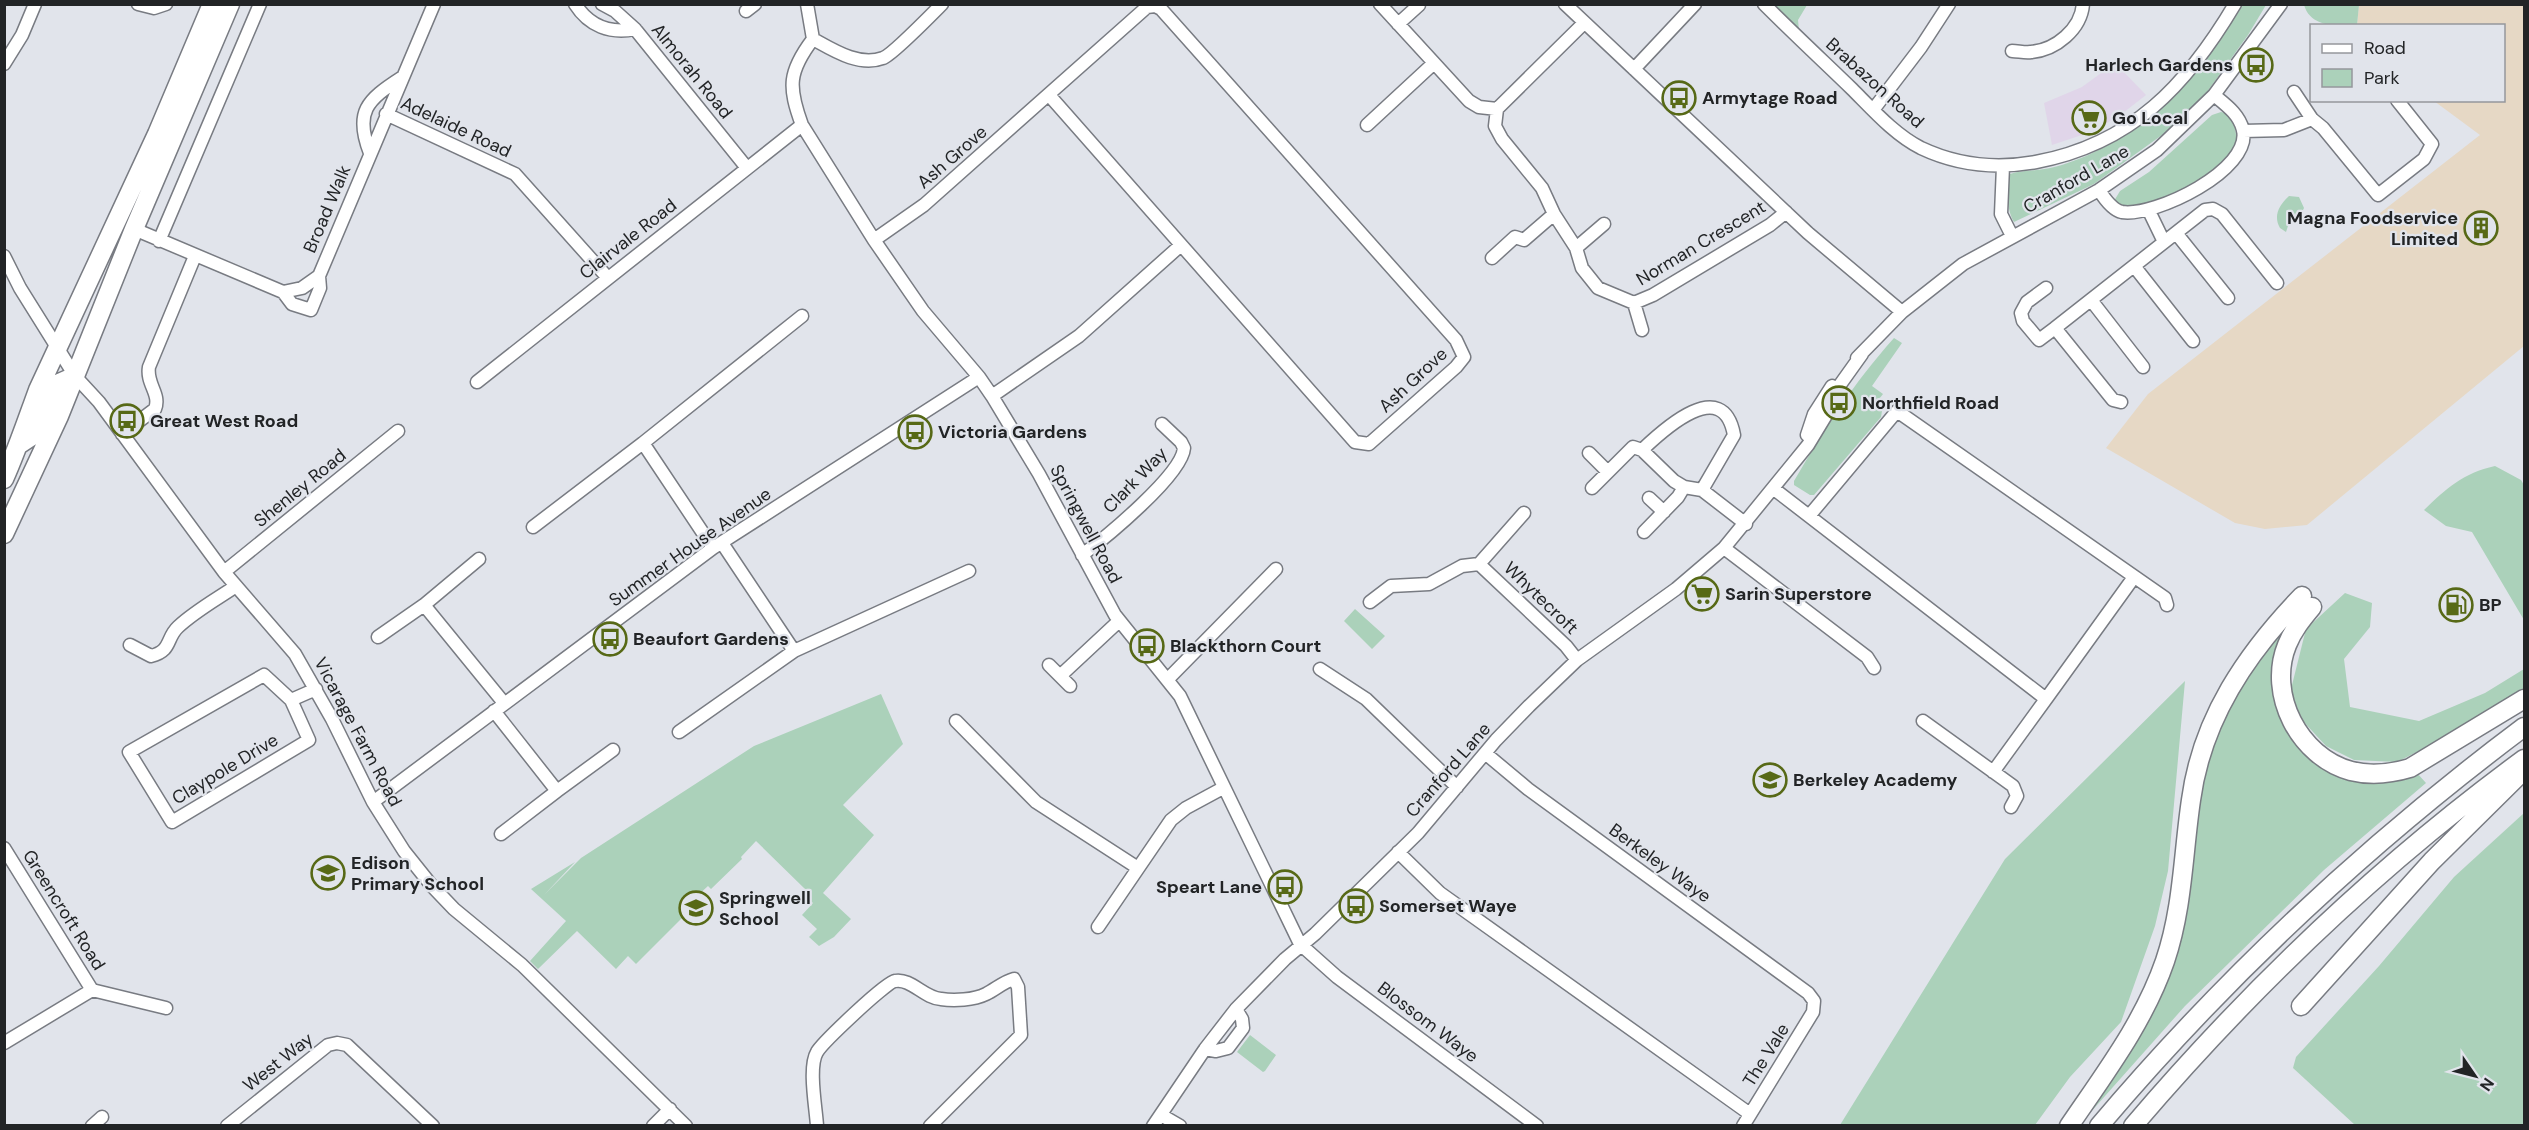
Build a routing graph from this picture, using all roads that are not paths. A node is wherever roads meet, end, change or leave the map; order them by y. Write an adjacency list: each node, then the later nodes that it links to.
1 (35, 4): 27 (street)
2 (138, 4): 3 (street)
3 (166, 4)
4 (212, 4): 74 (highway)
5 (230, 4): 49 (highway)
6 (260, 4): 53 (street)
7 (434, 4): 29 (street, Broad Walk)
8 (575, 4): 23 (street)
9 (602, 4): 23 (street, Almorah Road)
10 (807, 4): 24 (street)
11 (942, 4): 24 (street)
12 (1380, 4): 22 (street)
13 (1565, 4): 21 (street)
14 (1695, 4): 28 (street)
15 (1764, 4): 35 (street, Brabazon Road)
16 (1949, 4): 35 (street)
17 (2083, 4): 25 (street)
18 (2235, 4): 42 (street, Brabazon Road)
19 (2281, 4): 32 (street, Cranford Lane)
20 (1419, 5): 22 (street)
21 (1584, 23): 28 (street); 34 (street)
22 (1398, 24): 26 (street)
23 (635, 29): 43 (street, Almorah Road)
24 (813, 39): 38 (street, Springwell Road)
25 (2012, 51)
26 (1434, 63): 34 (street); 39 (street)
27 (4, 64)
28 (1634, 69): 46 (street)
29 (402, 77): 36 (street, Broad Walk); 41 (street)
30 (2294, 92): 37 (street)
31 (1049, 95): 52 (street, Ash Grove); 55 (street, Ash Grove); 55 (street, Ash Grove)
32 (2214, 95): 40 (street); 44 (street, Cranford Lane)
33 (2399, 102): 37 (street)
34 (1497, 109): 47 (street, Norman Crescent)
35 (1873, 110): 42 (street, Brabazon Road)
36 (386, 114): 41 (street, Broad Walk); 62 (street, Adelaide Road)
37 (2312, 118): 40 (street)
38 (802, 125): 43 (street, Clairvale Road); 52 (street, Springwell Road)
39 (1367, 125)
40 (2243, 131): 45 (street)
41 (370, 153): 61 (street, Broad Walk)
42 (2003, 166): 51 (street)
43 (747, 168): 62 (street, Clairvale Road)
44 (2099, 190): 45 (street); 51 (street, Cranford Lane)
45 (2149, 210): 54 (street)
46 (1786, 212): 68 (street, Norman Crescent); 69 (street)
47 (1554, 214): 56 (street, Norman Crescent); 59 (street)
48 (1604, 224): 56 (street)
49 (134, 229): 53 (street); 76 (highway)
50 (2176, 233): 54 (street); 63 (street); 66 (street)
51 (2012, 236): 69 (street, Cranford Lane)
52 (874, 240): 77 (street, Springwell Road)
53 (159, 241): 58 (street)
54 (2164, 242): 60 (street)
55 (1180, 245): 79 (street)
56 (1576, 248): 68 (street, Norman Crescent)
57 (4, 256): 74 (street, Vicarage Farm Road)
58 (195, 256): 65 (street); 83 (street)
59 (1492, 258)
60 (2134, 266): 67 (street); 73 (street)
61 (319, 276): 65 (street, Broad Walk); 65 (street)
62 (608, 278): 78 (street, Clairvale Road)
63 (2277, 283)
64 (2046, 288): 71 (street)
65 (283, 292)
66 (2228, 298)
67 (2091, 300): 71 (street); 75 (street)
68 (1634, 303): 72 (street, Norman Crescent)
69 (1902, 312): 93 (street, Cranford Lane)
70 (802, 316): 84 (street)
71 (2055, 328): 80 (street)
72 (1642, 330)
73 (2193, 341)
74 (58, 348): 76 (street, Vicarage Farm Road); 85 (highway)
75 (2143, 367)
76 (75, 376): 83 (street, Vicarage Farm Road); 85 (highway); 102 (highway)
77 (979, 377): 79 (street, Springwell Road); 103 (street, Summer House Avenue)
78 (477, 382)
79 (992, 396): 105 (street, Springwell Road)
80 (2121, 402)
81 (1162, 424): 105 (street, Clark Way)
82 (398, 431): 110 (street, Shenley Road)
83 (122, 435): 110 (street, Vicarage Farm Road)
84 (643, 443): 100 (street); 103 (street)
85 (20, 444): 88 (highway)
86 (1642, 450): 89 (street); 92 (street); 94 (street)
87 (1589, 453): 89 (street)
88 (8, 460): 90 (highway)
89 (1608, 472): 91 (street)
90 (4, 479)
91 (1592, 488)
92 (1684, 488): 94 (street); 96 (street)
93 (1774, 489): 98 (street); 99 (street, Cranford Lane)
94 (1702, 490): 99 (street)
95 (1649, 498): 96 (street)
96 (1664, 512): 101 (street)
97 (1524, 513): 107 (street, Whytecroft)
98 (1809, 516): 111 (street); 128 (street)
99 (1746, 524): 104 (street, Cranford Lane)
100 (533, 527)
101 (1644, 532)
102 (4, 534)
103 (718, 545): 119 (street); 131 (street, Summer House Avenue)
104 (1724, 548): 120 (street, Cranford Lane); 122 (street)
105 (1082, 555): 116 (street, Springwell Road)
106 (479, 559): 114 (street)
107 (1479, 564): 113 (street, Whytecroft); 120 (street, Whytecroft)
108 (1276, 569): 125 (street)
109 (969, 571): 119 (street)
110 (224, 572): 112 (street, Vicarage Farm Road)
111 (2134, 577): 115 (street); 128 (street)
112 (236, 586): 118 (street); 127 (street, Vicarage Farm Road)
113 (1370, 602)
114 (424, 605): 117 (street); 131 (street)
115 (2167, 605)
116 (1119, 621): 124 (street); 125 (street, Springwell Road)
117 (378, 637)
118 (130, 645)
119 (794, 651): 135 (street)
120 (1577, 660): 137 (street, Cranford Lane)
121 (1049, 665): 124 (street)
122 (1874, 668)
123 (1320, 669): 141 (street)
124 (1060, 676): 126 (street)
125 (1168, 680): 142 (street, Springwell Road)
126 (1070, 686)
127 (316, 689): 130 (street); 144 (street, Vicarage Farm Road)
128 (2046, 699): 140 (street)
129 (2524, 699): 173 (highway)
130 (291, 700): 130 (street, Claypole Drive)
131 (499, 707): 143 (street); 144 (street, Summer House Avenue)
132 (956, 721): 149 (street)
133 (1923, 721): 140 (street)
134 (2524, 727): 174 (highway)
135 (679, 732)
136 (613, 750): 143 (street)
137 (1485, 753): 141 (street, Cranford Lane); 153 (street, Berkeley Waye)
138 (2524, 759): 175 (highway)
139 (2524, 770): 154 (highway)
140 (1993, 772): 145 (street)
141 (1457, 787): 148 (street, Cranford Lane)
142 (1223, 788): 149 (street); 151 (street, Springwell Road)
143 (557, 791): 146 (street)
144 (373, 802): 159 (street, Vicarage Farm Road)
145 (2012, 807)
146 (501, 834)
147 (4, 848): 152 (street, Greencroft Road)
148 (1398, 852): 151 (street, Cranford Lane); 160 (street)
149 (1138, 868): 150 (street)
150 (1098, 927)
151 (1300, 944): 156 (street, Cranford Lane); 171 (street, Blossom Waye)
152 (92, 990): 155 (street, Greencroft Road); 157 (street, Greencroft Road)
153 (1814, 1001): 160 (street, The Vale)
154 (2301, 1006)
155 (166, 1008)
156 (1236, 1009): 158 (street, Cranford Lane); 158 (street)
157 (4, 1043)
158 (1205, 1049): 162 (street, Cranford Lane)
159 (670, 1109): 166 (street); 167 (street, Vicarage Farm Road)
160 (1750, 1114): 172 (street, The Vale)
161 (102, 1117): 163 (street)
162 (1157, 1120): 170 (street)
163 (92, 1125)
164 (227, 1125): 165 (street, West Way)
165 (433, 1125)
166 (653, 1125)
167 (686, 1125)
168 (817, 1125): 169 (street)
169 (930, 1125)
170 (1180, 1125)
171 (1537, 1125)
172 (1743, 1125)
173 (2069, 1125)
174 (2099, 1125)
175 (2133, 1125)

